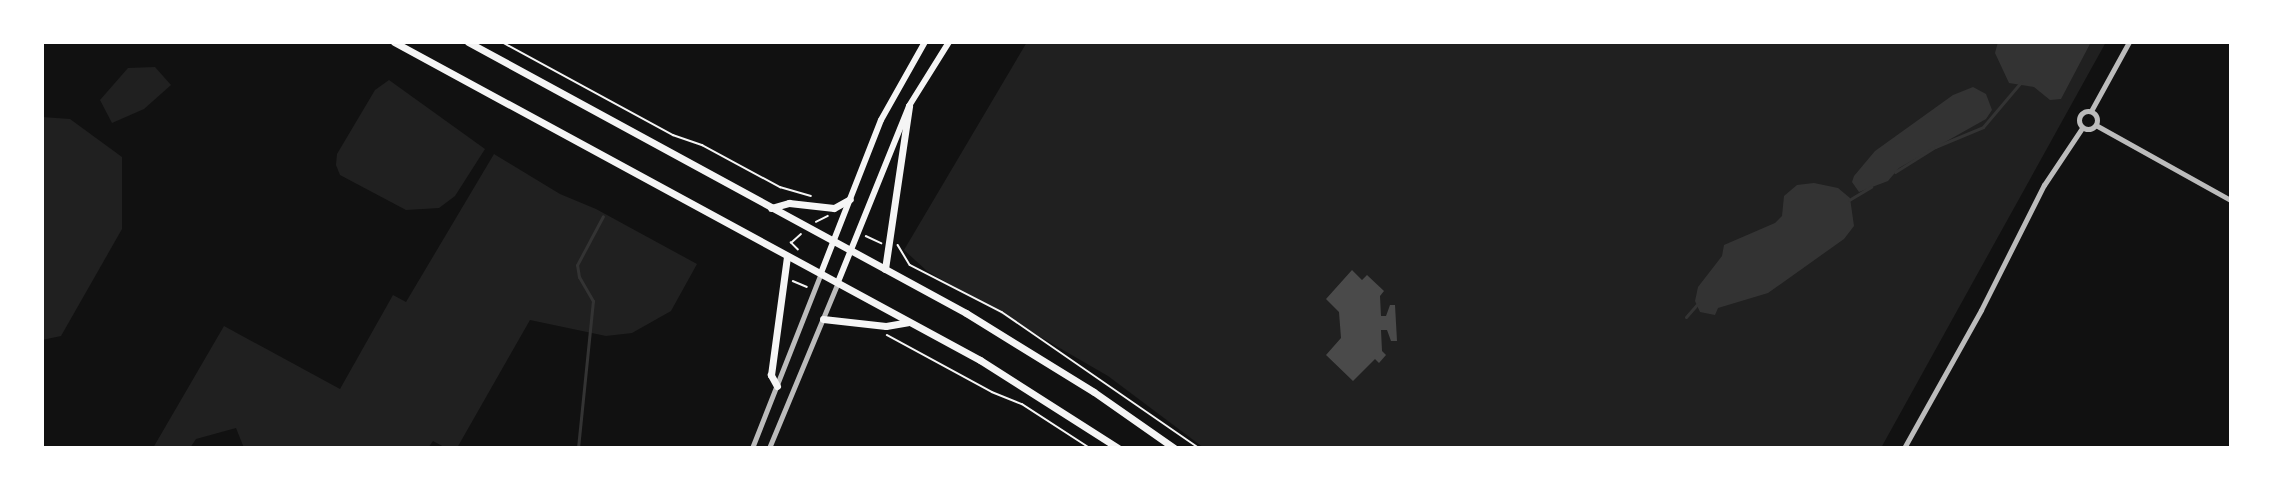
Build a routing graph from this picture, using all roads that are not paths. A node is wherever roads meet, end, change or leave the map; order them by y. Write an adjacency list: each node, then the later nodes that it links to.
1 (394, 42): 15 (highway)
2 (468, 42): 12 (highway)
3 (925, 42): 10 (main road)
4 (949, 42): 6 (main road)
5 (2129, 42): 7 (street)
6 (909, 106): 14 (main road); 16 (highway)
7 (2091, 111): 8 (street); 9 (street)
8 (2096, 125): 9 (street); 11 (street)
9 (2082, 128): 26 (street)
10 (850, 199): 12 (highway); 13 (main road)
11 (2231, 200)
12 (771, 208): 13 (highway)
13 (833, 241): 14 (highway); 17 (main road)
14 (850, 250): 16 (highway); 18 (main road)
15 (787, 256): 17 (highway); 21 (highway)
16 (885, 269): 25 (highway)
17 (821, 273): 18 (highway); 21 (street)
18 (837, 282): 19 (street); 20 (highway)
19 (823, 320): 20 (highway); 23 (street)
20 (908, 322): 24 (highway)
21 (777, 386): 22 (street)
22 (752, 448)
23 (769, 448)
24 (1118, 448)
25 (1174, 448)
26 (1904, 448)

